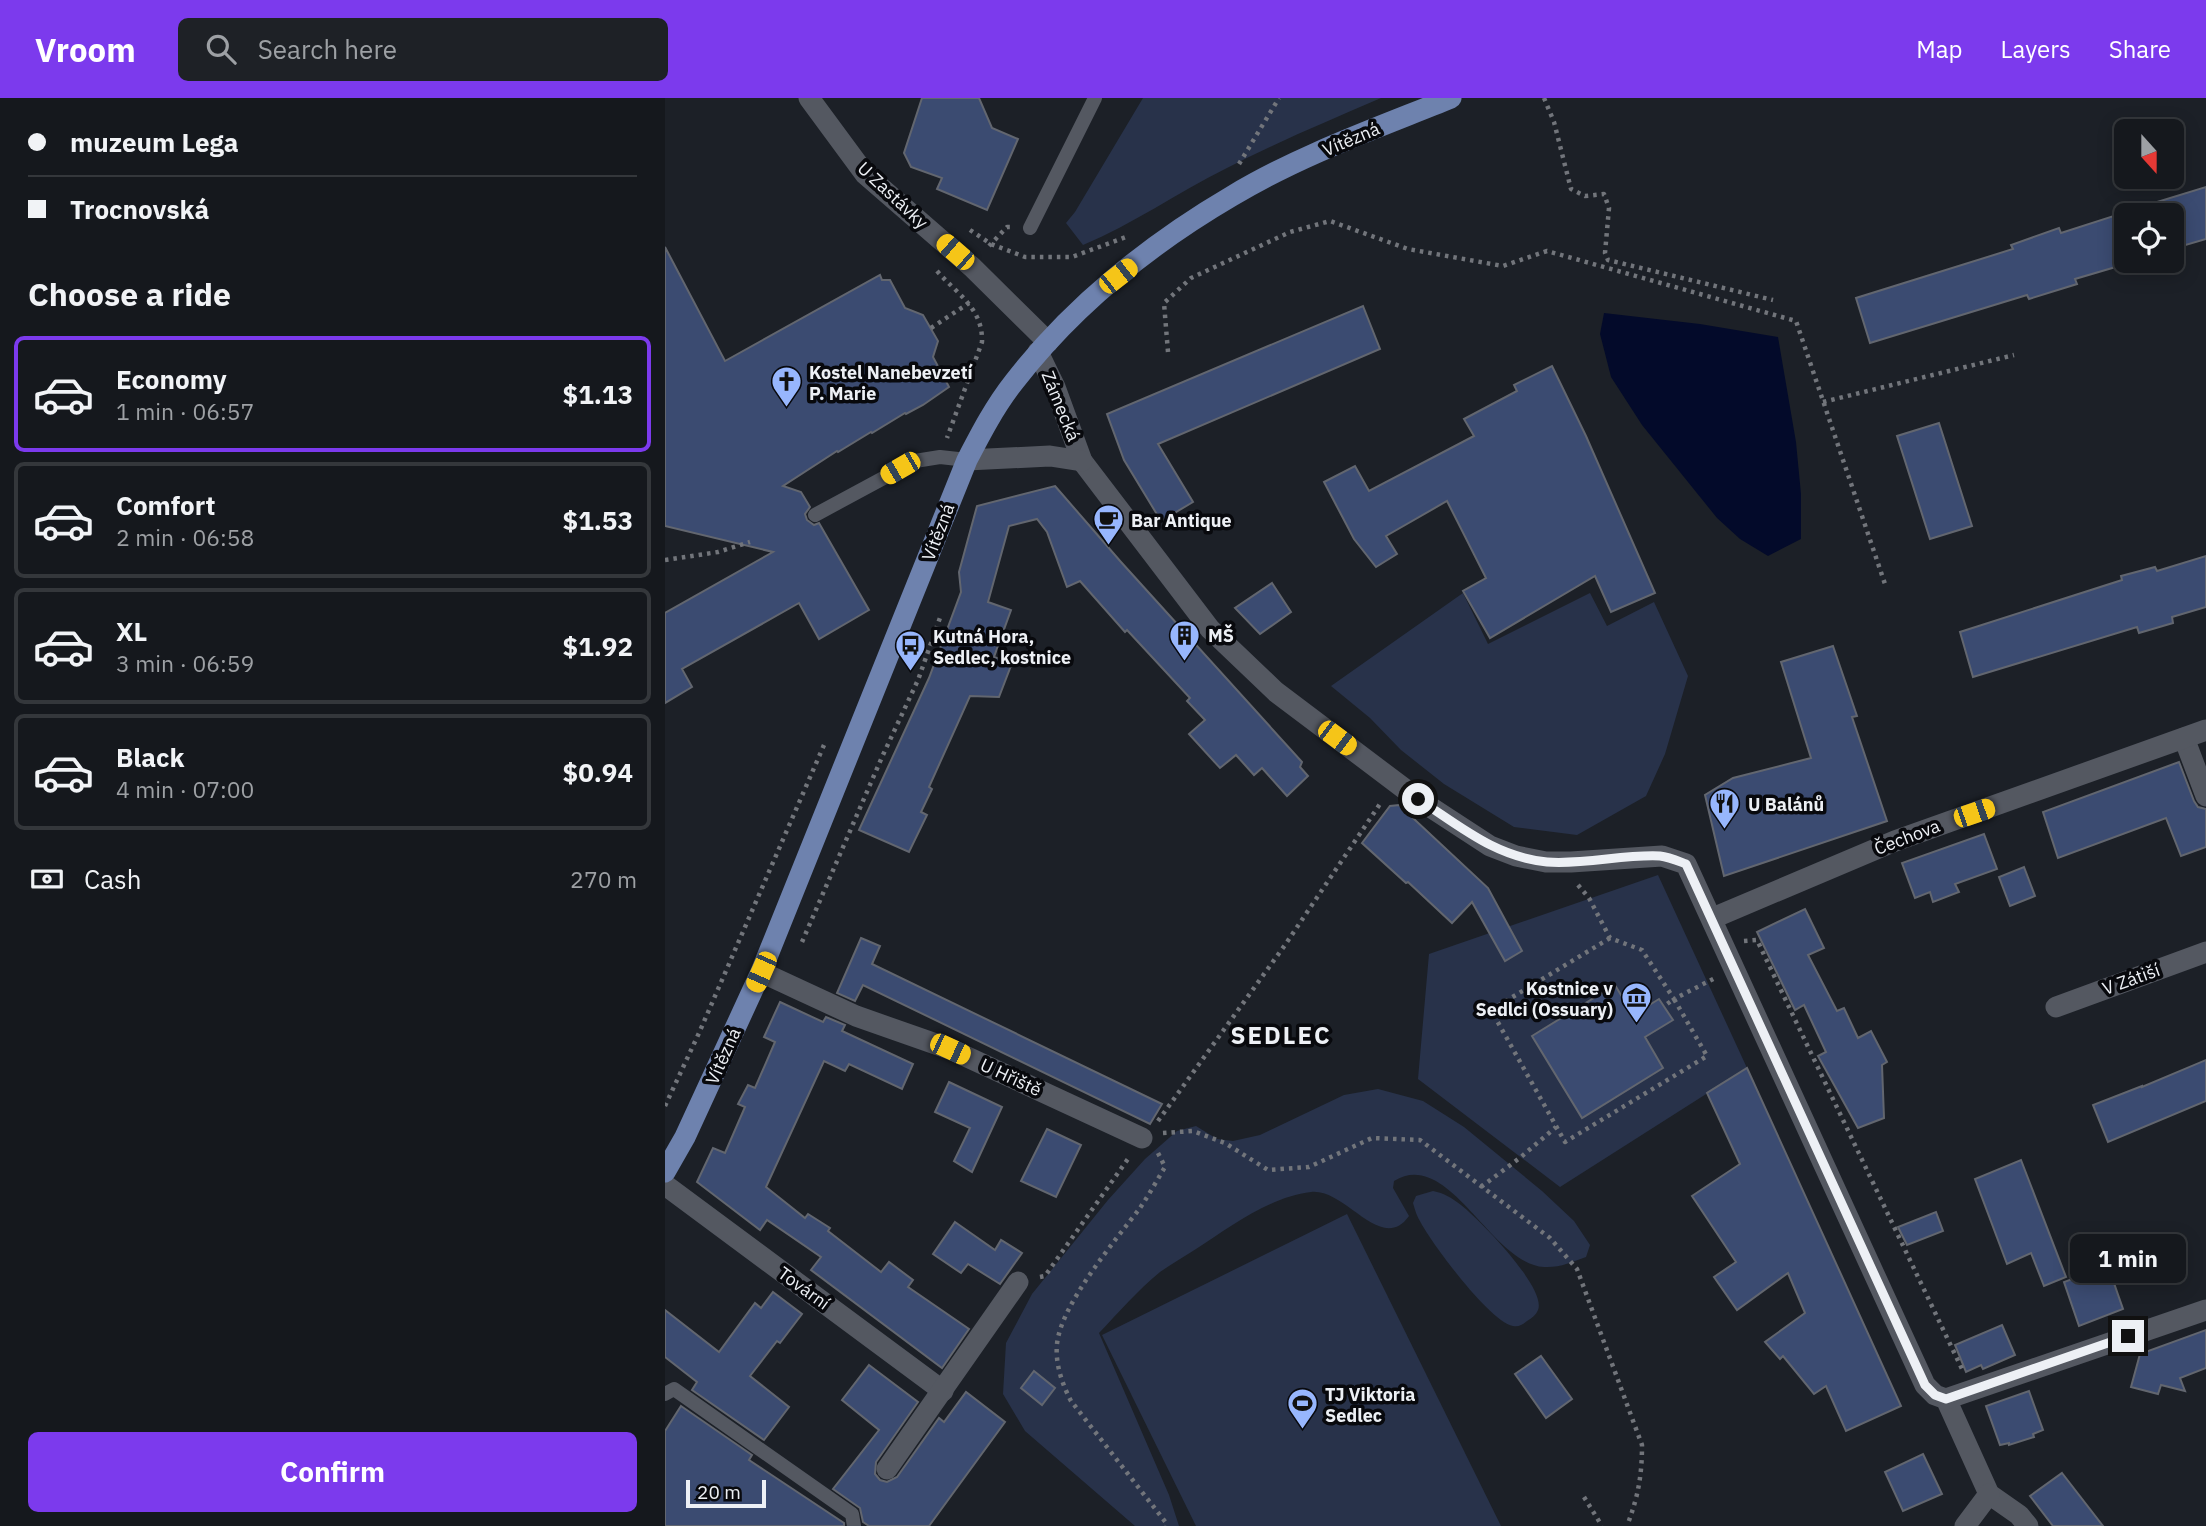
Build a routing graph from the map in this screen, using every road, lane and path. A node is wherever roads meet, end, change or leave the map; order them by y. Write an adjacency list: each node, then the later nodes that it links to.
1 (809, 98): 12 (street, U Zastávky)
2 (1095, 98): 7 (lane)
3 (1279, 98): 6 (path)
4 (1451, 98): 12 (main road, Vítězná)
5 (1544, 98): 9 (path)
6 (1235, 170)
7 (1030, 228)
8 (929, 262): 10 (path)
9 (1773, 300)
10 (969, 303): 11 (path); 16 (path)
11 (931, 328)
12 (1043, 347): 17 (main road, Vítězná); 18 (street, Zámecká)
13 (1168, 352): 15 (path)
14 (2014, 355): 15 (path)
15 (1823, 402): 22 (path)
16 (940, 457): 17 (lane); 19 (lane)
17 (967, 460): 18 (street, Zámecká); 36 (main road, Vítězná)
18 (1082, 461): 29 (street, Zámecká)
19 (815, 515)
20 (750, 542): 21 (path)
21 (665, 560)
22 (1885, 587)
23 (941, 615): 33 (path)
24 (2206, 730): 26 (street, Čechova)
25 (827, 737): 40 (path)
26 (2185, 738): 28 (street); 30 (street, Čechova)
27 (1386, 795): 42 (path)
28 (2206, 796)
29 (1571, 862): 30 (street, Zámecká); 31 (path)
30 (1713, 918): 35 (street, Zámecká)
31 (1610, 938): 37 (path); 41 (path)
32 (1737, 942): 48 (path)
33 (800, 945)
34 (2206, 952): 39 (street, V Zátiší)
35 (1735, 968): 37 (path); 51 (street, Zámecká)
36 (761, 972): 42 (street, U Hřiště); 43 (main road, Vítězná)
37 (1674, 999): 38 (path); 41 (path)
38 (1667, 1004)
39 (2056, 1007)
40 (665, 1106)
41 (1556, 1126): 45 (path)
42 (1146, 1136): 45 (path); 46 (path); 56 (path)
43 (665, 1171)
44 (665, 1185): 49 (street, Tovární)
45 (1481, 1187): 58 (path)
46 (1018, 1282): 49 (street)
47 (2206, 1310): 48 (street)
48 (1972, 1390): 51 (street)
49 (943, 1391): 52 (street)
50 (665, 1394): 55 (lane)
51 (1946, 1399): 53 (street)
52 (887, 1469)
53 (1989, 1494): 59 (street); 60 (street)
54 (1584, 1497): 57 (path)
55 (854, 1526)
56 (1166, 1526)
57 (1602, 1526)
58 (1627, 1526)
59 (1965, 1526)
60 (2028, 1526)

